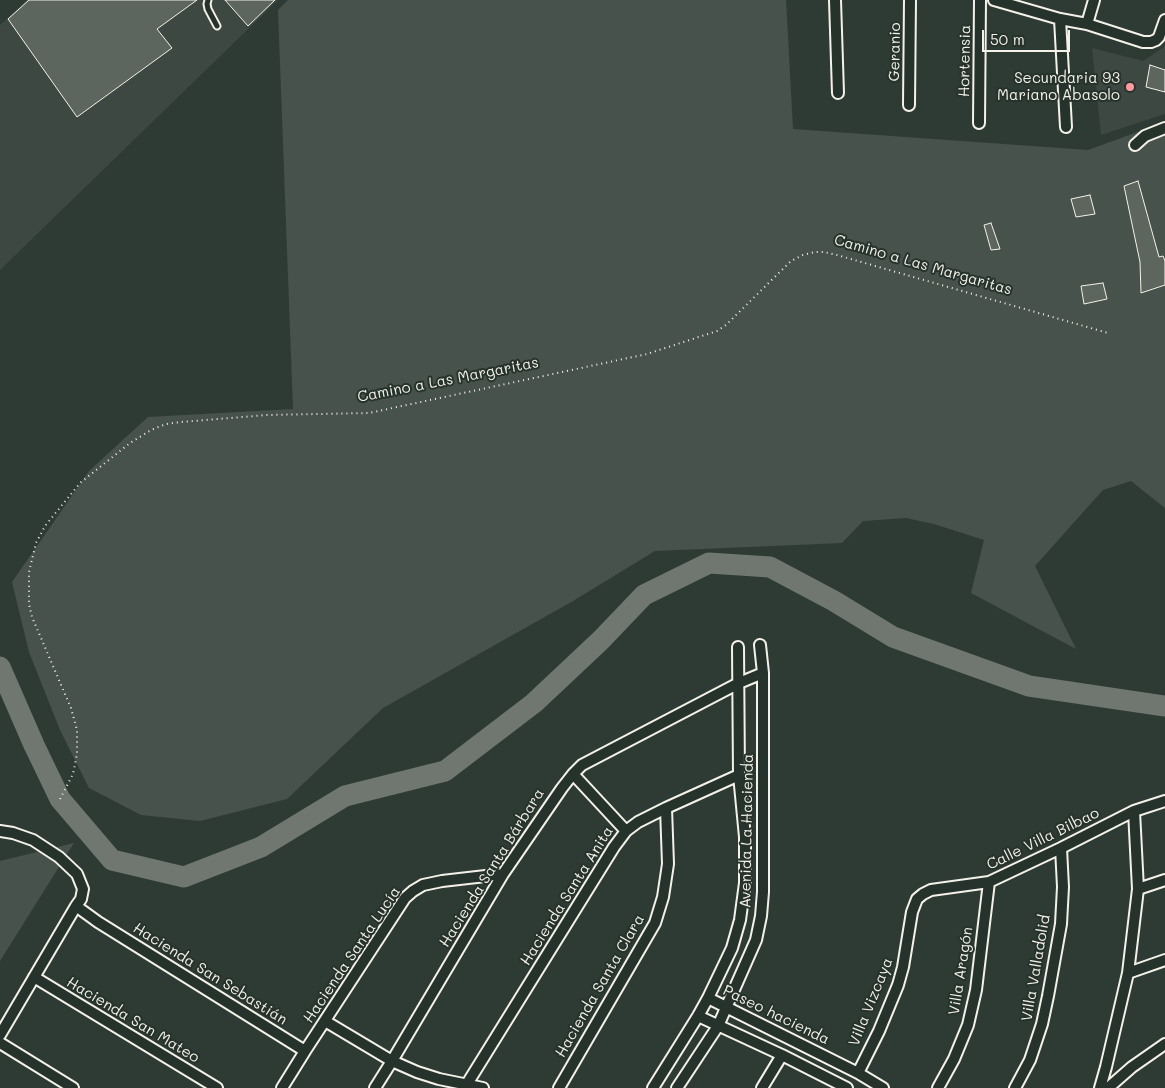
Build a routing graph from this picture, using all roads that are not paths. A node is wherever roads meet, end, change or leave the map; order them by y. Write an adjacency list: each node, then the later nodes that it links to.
1 (208, 0): 11 (lane)
2 (835, 0): 12 (street)
3 (910, 0): 13 (street, Geranio)
4 (980, 0): 14 (street, Hortensia)
5 (994, 0): 7 (street)
6 (1094, 0): 10 (street)
7 (1016, 3): 8 (street)
8 (1060, 19): 10 (street); 15 (street)
9 (1165, 20): 10 (street)
10 (1087, 24)
11 (217, 26)
12 (838, 93)
13 (909, 105)
14 (979, 123)
15 (1066, 127)
16 (1165, 128): 17 (street)
17 (1135, 145)
18 (760, 645): 20 (street, Avenida La Hacienda)
19 (738, 647): 21 (street, Avenida La Hacienda)
20 (762, 673): 21 (street, Hacienda Santa Bárbara); 40 (street, Avenida La Hacienda)
21 (739, 682): 22 (street, Hacienda Santa Bárbara); 23 (street, Avenida La Hacienda)
22 (573, 774): 28 (street); 30 (street, Hacienda Santa Bárbara)
23 (739, 774): 25 (street, Hacienda Santa Anita); 39 (street, Avenida La Hacienda)
24 (1165, 801): 26 (street, Calle Villa Bilbao)
25 (666, 808): 28 (street, Hacienda Santa Anita); 57 (street, Hacienda Santa Clara)
26 (1134, 811): 29 (street, Calle Villa Bilbao); 33 (street)
27 (0, 831): 35 (street)
28 (626, 831): 51 (street, Hacienda Santa Anita)
29 (1061, 848): 32 (street, Calle Villa Bilbao); 64 (street, Villa Valladolid)
30 (503, 874): 42 (street, Hacienda Santa Lucía); 49 (street, Hacienda Santa Bárbara)
31 (1165, 880): 33 (street)
32 (989, 882): 34 (street, Calle Villa Bilbao); 63 (street, Villa Aragón)
33 (1138, 889): 37 (street)
34 (931, 890): 50 (street, Villa Vizcaya)
35 (76, 906): 38 (street); 47 (street, Hacienda San Sebastián)
36 (1165, 960): 37 (street)
37 (1128, 973): 65 (street)
38 (34, 977): 44 (street); 53 (street, Hacienda San Mateo)
39 (708, 998): 40 (street, Paseo hacienda); 41 (street, Avenida La Hacienda)
40 (726, 1007): 43 (street, Avenida La Hacienda); 50 (street, Paseo hacienda)
41 (698, 1016): 43 (street); 58 (street, Avenida La Hacienda)
42 (325, 1021): 47 (street, Hacienda Santa Lucía); 49 (street)
43 (718, 1026): 48 (street); 59 (street, Avenida La Hacienda)
44 (0, 1035)
45 (0, 1042): 52 (street)
46 (1165, 1044): 66 (street)
47 (305, 1051): 54 (street, Hacienda Santa Lucía)
48 (782, 1054): 60 (street); 61 (street)
49 (392, 1061): 51 (street); 55 (street, Hacienda Santa Bárbara)
50 (858, 1073): 62 (street, Paseo hacienda)
51 (467, 1084): 56 (street)
52 (73, 1088)
53 (217, 1088)
54 (282, 1088)
55 (374, 1088)
56 (483, 1088)
57 (559, 1088)
58 (653, 1088)
59 (678, 1088)
60 (762, 1088)
61 (847, 1088)
62 (883, 1088)
63 (938, 1088)
64 (1015, 1088)
65 (1100, 1088)
66 (1108, 1088)

